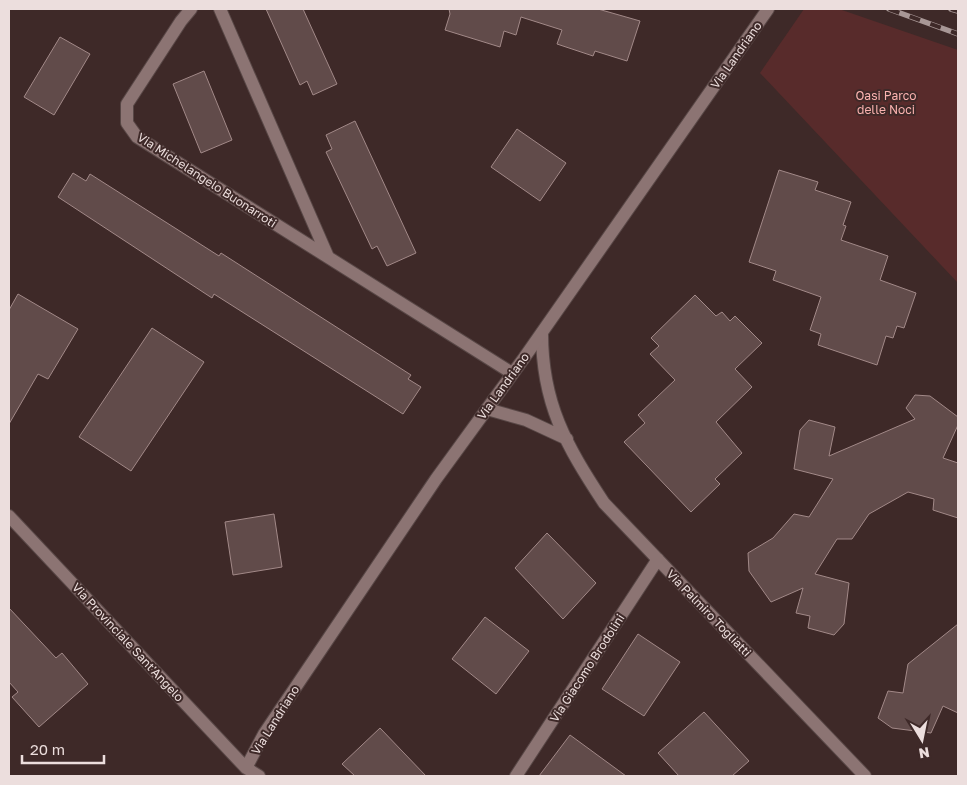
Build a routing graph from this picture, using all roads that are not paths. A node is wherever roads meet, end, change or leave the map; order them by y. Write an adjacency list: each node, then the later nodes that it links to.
1 (191, 9): 4 (street, Via Michelangelo Buonarroti)
2 (220, 9): 4 (street)
3 (768, 9): 5 (street, Via Landriano)
4 (328, 257): 6 (street, Via Michelangelo Buonarroti)
5 (542, 333): 6 (street, Via Landriano); 8 (street, Via Palmiro Togliatti)
6 (512, 373): 7 (street, Via Landriano)
7 (487, 409): 8 (street); 11 (street, Via Landriano)
8 (567, 439): 10 (street, Via Palmiro Togliatti)
9 (9, 516): 11 (street, Via Provinciale Sant'Angelo)
10 (658, 559): 13 (street, Via Giacomo Brodolini); 14 (street, Via Palmiro Togliatti)
11 (245, 774): 12 (street, Via Provinciale Sant'Angelo)
12 (259, 776)
13 (516, 776)
14 (865, 776)

